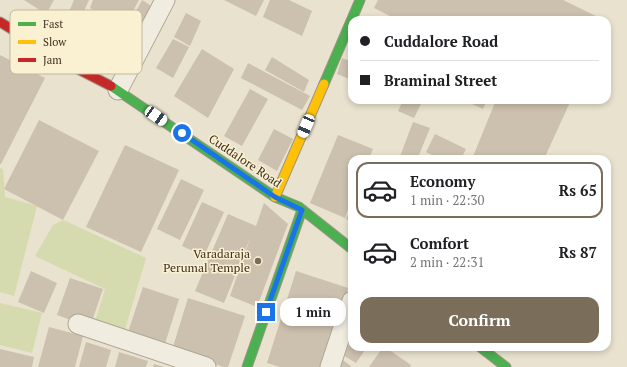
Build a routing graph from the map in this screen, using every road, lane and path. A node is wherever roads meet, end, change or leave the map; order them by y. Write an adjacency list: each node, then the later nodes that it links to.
1 (166, 0): 7 (street)
2 (360, 0): 3 (main road)
3 (353, 16)
4 (0, 22): 5 (main road, Cuddalore Road)
5 (10, 28)
6 (348, 28): 11 (main road)
7 (142, 45)
8 (87, 74): 10 (main road, Cuddalore Road)
9 (127, 74): 10 (street)
10 (118, 90): 11 (main road, Cuddalore Road)
11 (275, 197): 12 (main road, Cuddalore Road)
12 (302, 210): 13 (main road, Cuddalore Road); 18 (main road)
13 (348, 245)
14 (348, 313): 19 (street)
15 (78, 324): 17 (street)
16 (485, 351): 20 (main road)
17 (206, 367)
18 (247, 367)
19 (330, 367)
20 (506, 367)

